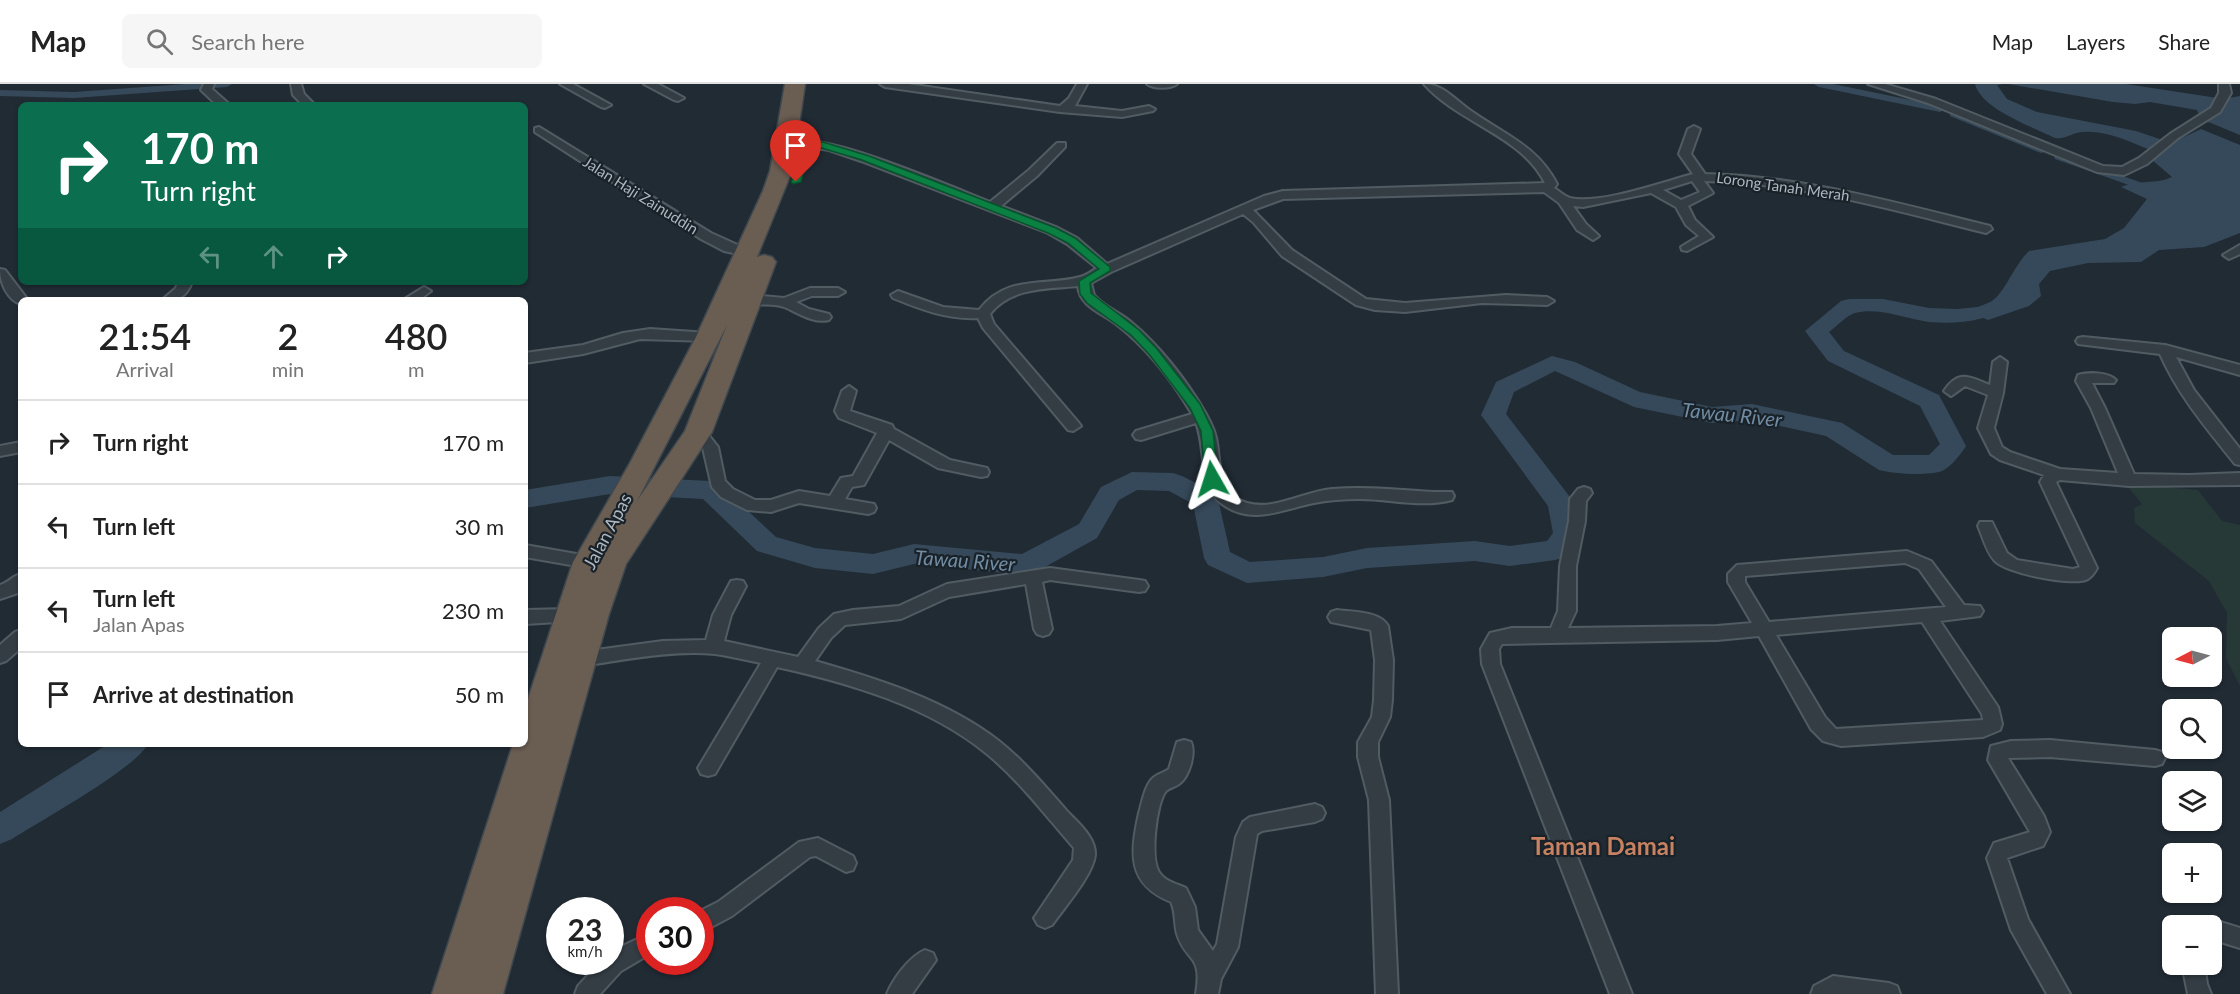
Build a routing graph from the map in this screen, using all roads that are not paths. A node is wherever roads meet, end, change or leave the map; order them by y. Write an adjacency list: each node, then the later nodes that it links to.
1 (296, 84): 16 (street)
2 (565, 84): 17 (street)
3 (649, 84): 14 (street)
4 (795, 84): 22 (highway, Jalan Apas)
5 (885, 84): 18 (street)
6 (1082, 84): 18 (street)
7 (1152, 84): 8 (street)
8 (1172, 84)
9 (1429, 84): 25 (street)
10 (1873, 84): 11 (street)
11 (2224, 84)
12 (207, 87): 15 (street)
13 (812, 95): 22 (highway, Jalan Apas)
14 (678, 98)
15 (221, 102)
16 (306, 102)
17 (604, 105)
18 (1065, 108): 19 (street)
19 (1149, 109)
20 (1694, 129): 24 (street)
21 (539, 130): 34 (street, Jalan Haji Zainuddin)
22 (797, 139): 29 (street); 34 (highway, Jalan Apas); 45 (highway, Jalan Apas)
23 (1061, 144): 29 (street)
24 (1698, 177): 26 (street, Lorong Tanah Merah); 28 (street); 31 (street, Lorong Tanah Merah)
25 (1548, 188): 27 (street); 30 (street)
26 (1653, 189): 27 (street, Lorong Tanah Merah); 28 (street)
27 (1564, 201): 32 (street)
28 (1681, 206): 33 (street)
29 (992, 207): 35 (street)
30 (1245, 210): 35 (street); 46 (street)
31 (1986, 229)
32 (1593, 236)
33 (1687, 246)
34 (747, 252): 50 (highway, Jalan Apas)
35 (1106, 269): 37 (street)
36 (0, 273): 42 (street)
37 (1085, 281): 48 (street); 62 (street)
38 (184, 285): 43 (street)
39 (424, 291): 44 (street)
40 (838, 292): 47 (street)
41 (898, 294): 48 (street)
42 (19, 297)
43 (173, 297)
44 (415, 297)
45 (749, 300): 47 (street); 56 (highway, Jalan Apas)
46 (1547, 301)
47 (785, 302): 49 (street)
48 (983, 314): 63 (street)
49 (824, 317)
50 (709, 337): 53 (street); 61 (highway, Jalan Apas)
51 (2083, 341): 52 (street)
52 (2165, 349): 55 (street); 69 (street)
53 (528, 357)
54 (2000, 362): 60 (street)
55 (2240, 370)
56 (721, 371): 61 (highway); 65 (highway, Jalan Apas)
57 (2109, 380): 73 (street)
58 (849, 391): 64 (street)
59 (1951, 391): 60 (street)
60 (1996, 393): 71 (street)
61 (669, 415): 76 (highway, Jalan Apas)
62 (1200, 417): 66 (street); 75 (street)
63 (1073, 426)
64 (887, 429): 70 (street); 77 (street)
65 (698, 432): 76 (highway, Jalan Apas); 77 (street)
66 (1142, 435)
67 (18, 448): 68 (street)
68 (0, 451)
69 (2240, 460)
70 (981, 472)
71 (2059, 474): 73 (street); 79 (street)
72 (2240, 479): 73 (street)
73 (2129, 480)
74 (1584, 493): 93 (street)
75 (1446, 495)
76 (635, 503): 81 (highway, Jalan Apas); 98 (highway, Jalan Apas)
77 (834, 503): 78 (street)
78 (868, 508)
79 (1986, 526)
80 (528, 552): 81 (street)
81 (588, 562): 88 (highway, Jalan Apas)
82 (1033, 578): 85 (street); 91 (street); 99 (street)
83 (18, 584): 86 (street)
84 (738, 586): 95 (street)
85 (1139, 586)
86 (0, 592)
87 (1927, 615): 92 (street); 92 (street); 92 (street)
88 (569, 616): 89 (street); 100 (highway, Jalan Apas)
89 (528, 617)
90 (1338, 617): 119 (street)
91 (1043, 629)
92 (1764, 629): 93 (street)
93 (1556, 635): 120 (street)
94 (18, 639): 96 (street)
95 (714, 647): 97 (street); 98 (street)
96 (0, 656)
97 (773, 658): 99 (street); 104 (street)
98 (581, 659): 100 (highway); 116 (highway, Jalan Apas)
99 (802, 666): 108 (street)
100 (532, 728)
101 (526, 747): 115 (highway, Jalan Apas)
102 (1184, 748): 114 (street)
103 (2155, 758): 123 (street)
104 (708, 768)
105 (1315, 813): 114 (street)
106 (846, 863): 107 (street)
107 (714, 915)
108 (1045, 918)
109 (2222, 933): 110 (street)
110 (2240, 939)
111 (636, 948): 117 (street)
112 (926, 960): 118 (street)
113 (2194, 975): 124 (street)
114 (1208, 985)
115 (452, 994)
116 (483, 994)
117 (586, 994)
118 (898, 994)
119 (1387, 994)
120 (1621, 994)
121 (1822, 994): 122 (street)
122 (1889, 994)
123 (2059, 994)
124 (2200, 994)

